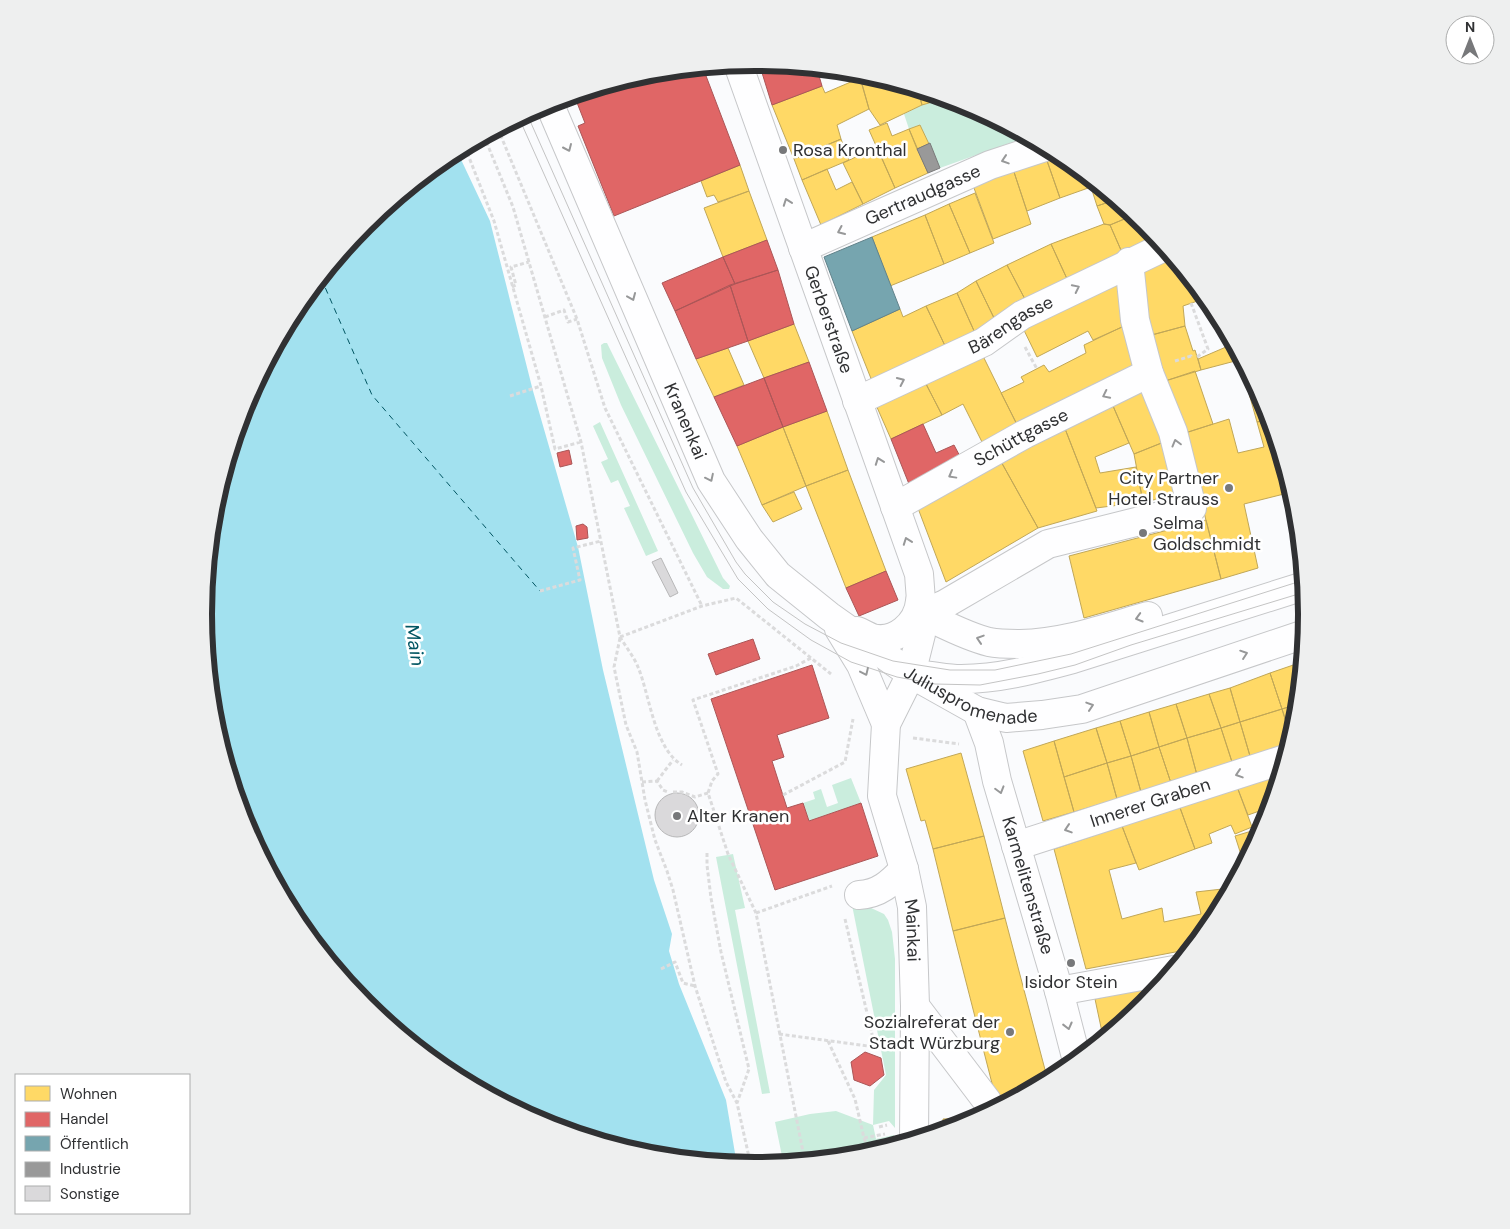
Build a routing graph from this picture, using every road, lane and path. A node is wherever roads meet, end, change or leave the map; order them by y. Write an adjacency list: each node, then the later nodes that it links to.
1 (741, 71): 7 (street, Gerberstraße, one-way to 1)
2 (552, 111): 33 (street, Kranenkai, one-way to 33)
3 (500, 135): 14 (path)
4 (487, 142): 9 (path)
5 (1036, 150): 7 (street, Gertraudgasse, one-way to 7)
6 (468, 154): 11 (path)
7 (803, 248): 23 (street, Gerberstraße)
8 (1157, 250): 10 (street, Bärengasse)
9 (529, 262): 11 (path); 13 (path)
10 (1129, 262): 20 (street); 23 (street, Bärengasse, one-way to 10)
11 (512, 287): 21 (path)
12 (1191, 303): 16 (path)
13 (545, 317): 14 (path); 24 (path)
14 (577, 319): 31 (path)
15 (1025, 346): 19 (path)
16 (1197, 357)
17 (1191, 358): 18 (path)
18 (1175, 363)
19 (1037, 369)
20 (1149, 373): 25 (street, Schüttgasse, one-way to 25); 32 (street, one-way to 20)
21 (541, 386): 22 (path); 24 (path)
22 (510, 396)
23 (857, 401): 25 (street, Gerberstraße, one-way to 23)
24 (581, 442): 26 (path)
25 (895, 507): 28 (street, Gerberstraße, one-way to 25)
26 (601, 541): 30 (path); 34 (path)
27 (1296, 570): 32 (street, one-way to 32)
28 (919, 574): 32 (street, Gerberstraße); 33 (street, Gerberstraße)
29 (1297, 588): 37 (street, Juliuspromenade)
30 (540, 591)
31 (702, 606): 34 (path); 36 (path)
32 (922, 614): 37 (street, Gerberstraße)
33 (829, 616): 37 (street, Kranenkai); 41 (street, Mainkai, one-way to 41)
34 (620, 637): 43 (path); 47 (path)
35 (1297, 637): 39 (street, Juliuspromenade, one-way to 35)
36 (811, 658): 38 (path); 50 (path)
37 (911, 674): 39 (street, Juliuspromenade); 41 (street, Mainkai)
38 (834, 676)
39 (977, 711): 42 (street, Karmelitenstraße)
40 (853, 718): 51 (path)
41 (897, 730): 42 (path); 54 (street, Mainkai)
42 (989, 743): 52 (street, Karmelitenstraße, one-way to 52)
43 (673, 760): 45 (path); 46 (path)
44 (1278, 761): 52 (street, Innerer Graben, one-way to 52)
45 (682, 765)
46 (657, 781): 47 (path); 48 (path)
47 (642, 782): 59 (path)
48 (668, 792)
49 (673, 792): 50 (path)
50 (708, 793): 56 (path)
51 (783, 795)
52 (1016, 846): 60 (street, Karmelitenstraße)
53 (708, 853): 65 (path)
54 (904, 869): 55 (street); 61 (street, Mainkai)
55 (847, 898): 56 (path); 63 (path)
56 (756, 913): 62 (path)
57 (661, 969): 59 (path)
58 (1164, 972): 60 (street)
59 (695, 986): 65 (path)
60 (1060, 991): 64 (street, Karmelitenstraße, one-way to 64)
61 (915, 1006): 66 (street); 68 (street, Mainkai)
62 (779, 1034): 63 (path); 71 (path)
63 (828, 1040): 69 (path)
64 (1075, 1053)
65 (737, 1103): 72 (path)
66 (989, 1105)
67 (879, 1127): 68 (path)
68 (898, 1134): 69 (path)
69 (864, 1138): 70 (path)
70 (868, 1145)
71 (804, 1156)
72 (749, 1158)

